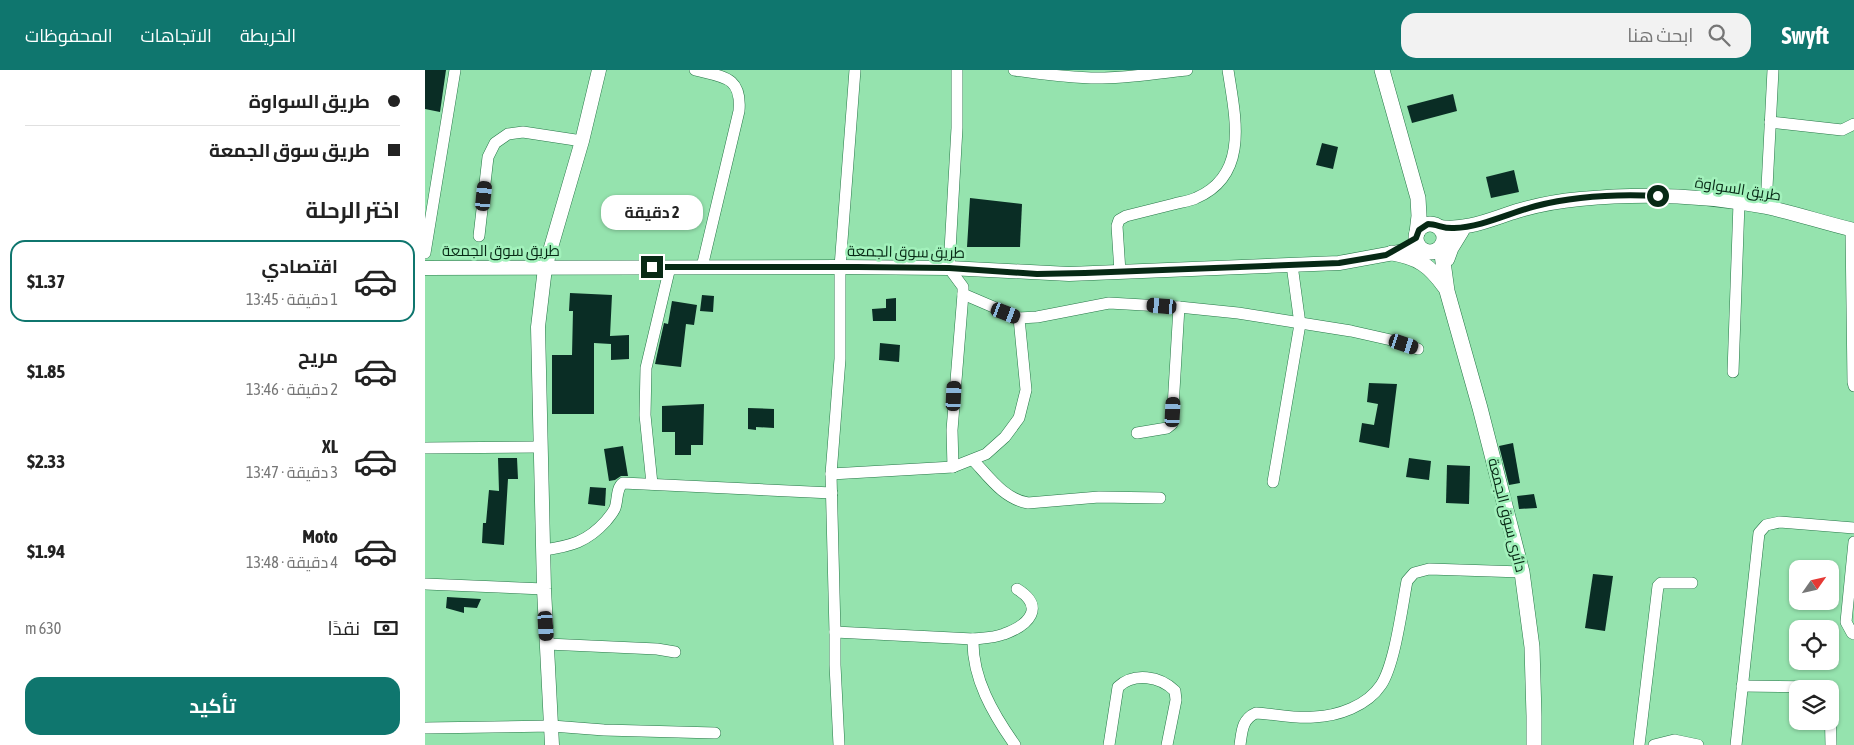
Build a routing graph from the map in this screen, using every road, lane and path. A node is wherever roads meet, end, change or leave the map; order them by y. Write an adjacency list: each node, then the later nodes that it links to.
1 (455, 70): 23 (street)
2 (599, 70): 14 (street)
3 (695, 70): 27 (street)
4 (855, 70): 28 (street)
5 (957, 70): 31 (street)
6 (1014, 70): 11 (street)
7 (1187, 70): 11 (street)
8 (1228, 70): 32 (street)
9 (1382, 70): 15 (main road)
10 (1773, 70): 12 (street)
11 (1069, 73)
12 (1770, 122): 13 (street); 17 (street)
13 (1854, 124)
14 (582, 141): 21 (street); 30 (street)
15 (1414, 181): 18 (main road); 22 (main road)
16 (1739, 203): 17 (street, طريق السواوة); 19 (street, طريق السواوة); 39 (street)
17 (1766, 207): 20 (street, طريق السواوة)
18 (1438, 226): 19 (street); 22 (main road); 22 (main road)
19 (1466, 228): 22 (street, طريق سوق الجمعة); 33 (main road)
20 (1852, 229): 40 (street)
21 (479, 236)
22 (1428, 244): 24 (street, طريق سوق الجمعة); 33 (main road)
23 (425, 253)
24 (1389, 254): 25 (street, طريق سوق الجمعة); 33 (main road)
25 (1292, 265): 32 (street, طريق سوق الجمعة); 37 (street)
26 (670, 267): 27 (street, طريق سوق الجمعة); 30 (street, طريق سوق الجمعة); 48 (street)
27 (701, 267): 28 (street, طريق سوق الجمعة)
28 (839, 267): 31 (street, طريق سوق الجمعة); 46 (street)
29 (425, 268): 30 (street, طريق سوق الجمعة)
30 (545, 268): 42 (street)
31 (949, 268): 32 (street, طريق سوق الجمعة); 34 (street)
32 (1120, 272)
33 (1445, 283): 54 (main road, دائرى سوق الجمعة)
34 (963, 294): 36 (street); 45 (street)
35 (1179, 307): 36 (street); 37 (street); 41 (street)
36 (1019, 318): 44 (street)
37 (1300, 324): 38 (street); 47 (street)
38 (1418, 348)
39 (1733, 372)
40 (1854, 386)
41 (1137, 433)
42 (540, 447): 43 (street); 53 (street)
43 (425, 448)
44 (973, 460): 45 (street); 50 (street)
45 (953, 467): 46 (street)
46 (831, 474): 49 (street)
47 (1273, 482)
48 (652, 484): 49 (street); 53 (street)
49 (832, 493): 59 (street)
50 (1160, 498)
51 (1854, 528): 64 (street)
52 (1854, 542): 60 (street)
53 (544, 550): 57 (street)
54 (1522, 572): 75 (street); 76 (main road, دائرى سوق الجمعة)
55 (1692, 583): 77 (street)
56 (425, 584): 57 (street)
57 (544, 589): 62 (street)
58 (1017, 589): 61 (street)
59 (835, 632): 61 (street); 71 (street)
60 (1854, 634)
61 (973, 639): 72 (street)
62 (547, 644): 63 (street); 66 (street)
63 (675, 652)
64 (1742, 686): 65 (street); 80 (street)
65 (1789, 687)
66 (551, 726): 67 (street); 69 (street); 70 (street)
67 (425, 728)
68 (1831, 730): 81 (street)
69 (715, 733)
70 (552, 745)
71 (839, 745)
72 (1015, 745)
73 (1109, 745): 74 (street)
74 (1167, 745)
75 (1240, 745)
76 (1534, 745)
77 (1639, 745)
78 (1654, 745): 79 (street)
79 (1698, 745)
80 (1736, 745)
81 (1831, 745)

